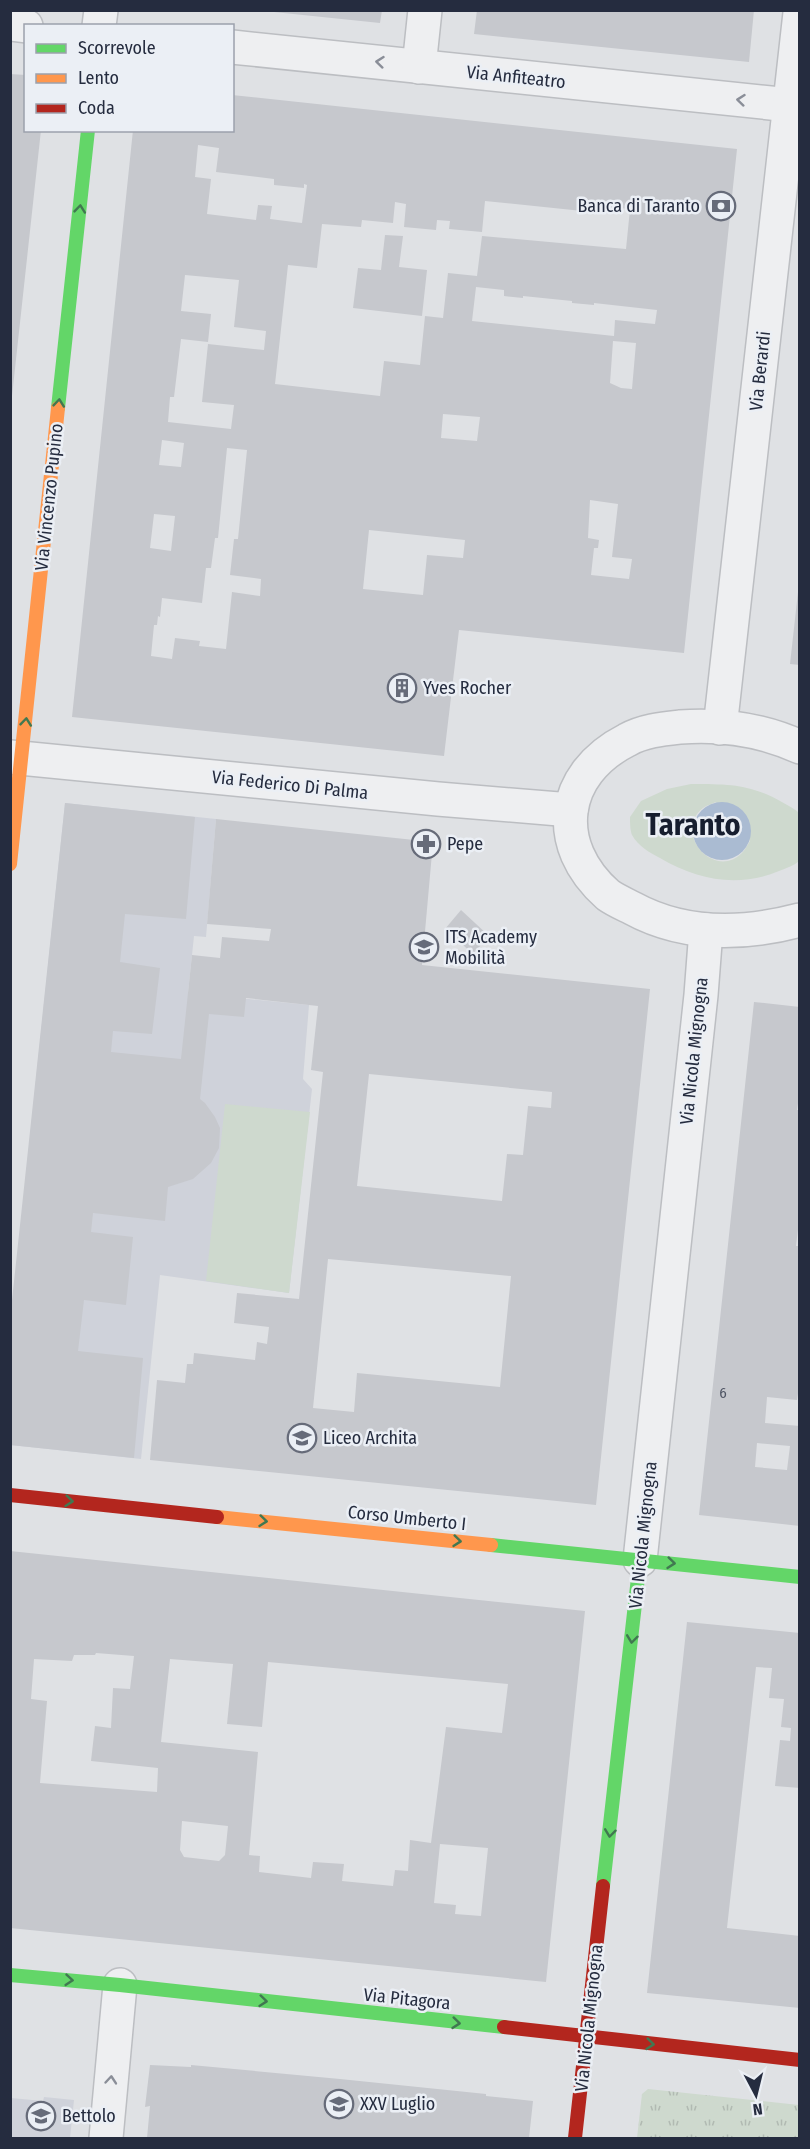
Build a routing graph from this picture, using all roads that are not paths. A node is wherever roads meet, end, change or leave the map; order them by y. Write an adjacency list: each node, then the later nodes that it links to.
1 (425, 10): 4 (street)
2 (800, 13): 5 (street, Via Berardi)
3 (234, 47): 4 (street, Via Anfiteatro, one-way to 3)
4 (419, 67): 5 (street, Via Anfiteatro, one-way to 4)
5 (794, 106): 7 (street, Via Berardi)
6 (88, 132): 9 (street, Via Vincenzo Pupino, one-way to 6)
7 (720, 728): 8 (street); 10 (street)
8 (800, 747)
9 (16, 758): 10 (street, Via Federico Di Palma); 11 (street, Via Vincenzo Pupino)
10 (571, 810): 13 (street)
11 (10, 864)
12 (800, 920): 13 (street)
13 (706, 930): 15 (street, Via Nicola Mignogna)
14 (10, 1495): 15 (street, Corso Umberto I, one-way to 15)
15 (640, 1560): 16 (street, Corso Umberto I, one-way to 16); 19 (street, Via Nicola Mignogna, one-way to 19)
16 (800, 1577)
17 (10, 1975): 18 (street, Via Pitagora, one-way to 18)
18 (120, 1985): 19 (street, Via Pitagora, one-way to 19); 21 (street, one-way to 18)
19 (586, 2037): 20 (street, Via Pitagora, one-way to 20); 22 (street, Via Nicola Mignogna)
20 (800, 2060)
21 (106, 2139)
22 (575, 2139)

